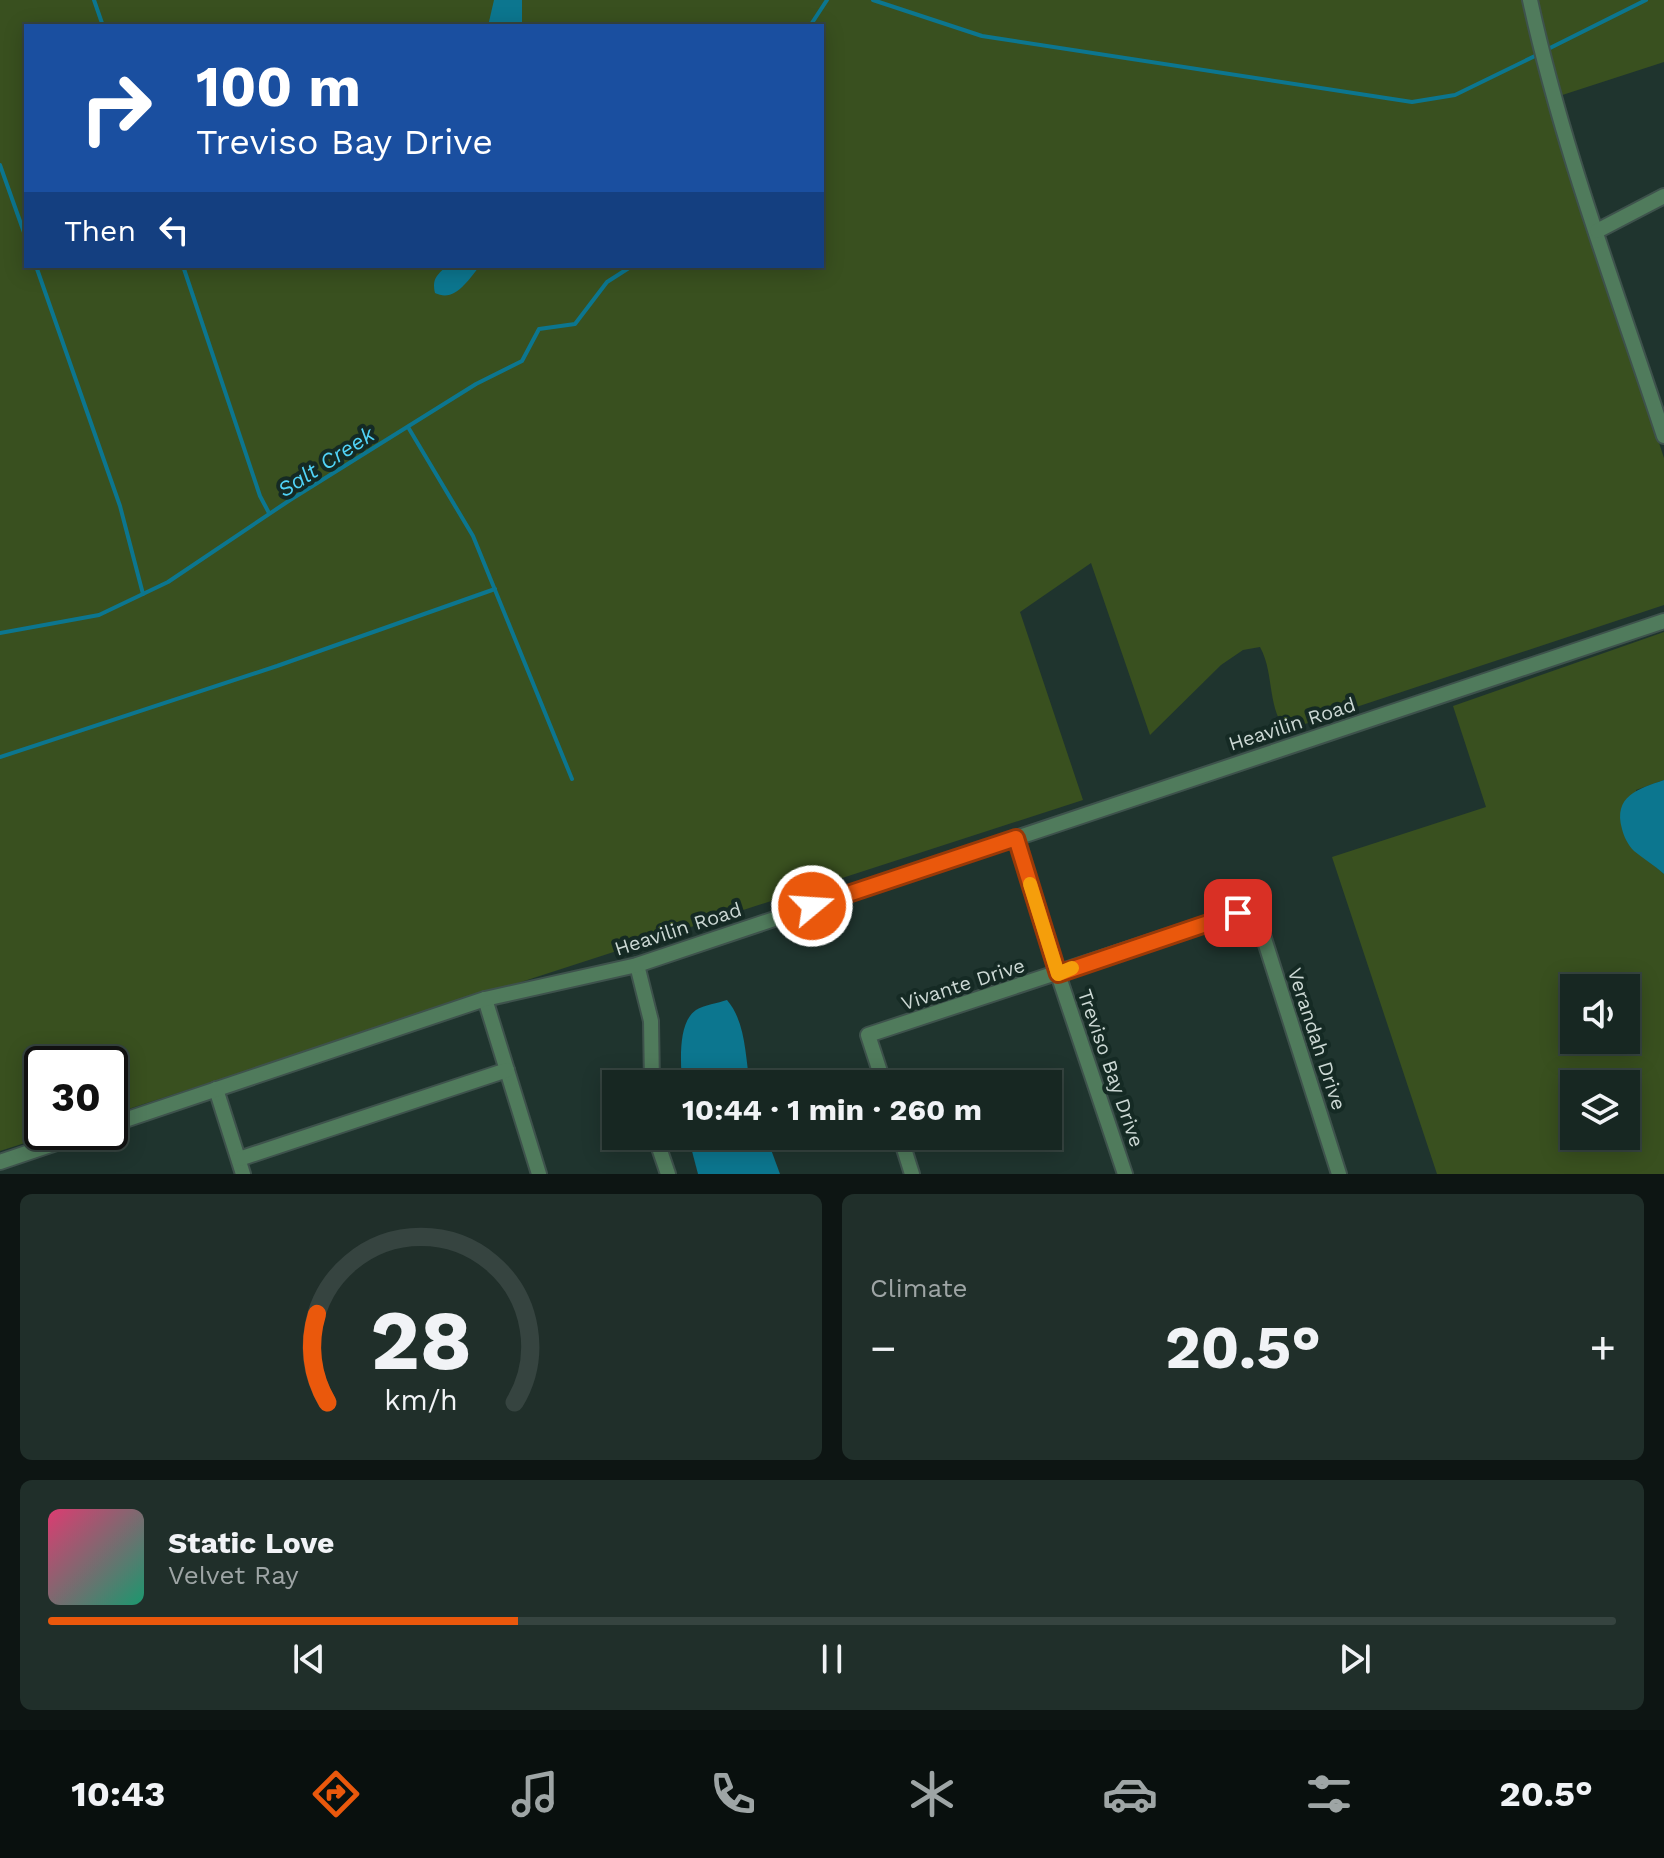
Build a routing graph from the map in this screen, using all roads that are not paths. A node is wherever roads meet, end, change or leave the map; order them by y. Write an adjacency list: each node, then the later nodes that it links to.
1 (1530, 0): 3 (street)
2 (1664, 196): 3 (street)
3 (1597, 231): 4 (street)
4 (1664, 436)
5 (1664, 621): 6 (street, Heavilin Road)
6 (1016, 838): 8 (street, Heavilin Road); 9 (street, Treviso Bay Drive)
7 (1252, 919): 9 (street, Vivante Drive); 25 (street, Verandah Drive)
8 (637, 965): 10 (street, Heavilin Road); 12 (street)
9 (1058, 974): 13 (street, Vivante Drive); 24 (street, Treviso Bay Drive)
10 (485, 999): 11 (street); 14 (street, Heavilin Road)
11 (507, 1070): 20 (street); 21 (street)
12 (652, 1070)
13 (879, 1070)
14 (216, 1089): 15 (street, Heavilin Road); 20 (street)
15 (128, 1119)
16 (36, 1150): 19 (street)
17 (660, 1150): 22 (street)
18 (904, 1150): 23 (street)
19 (0, 1162)
20 (241, 1167)
21 (539, 1174)
22 (668, 1174)
23 (912, 1174)
24 (1125, 1174)
25 (1339, 1174)

